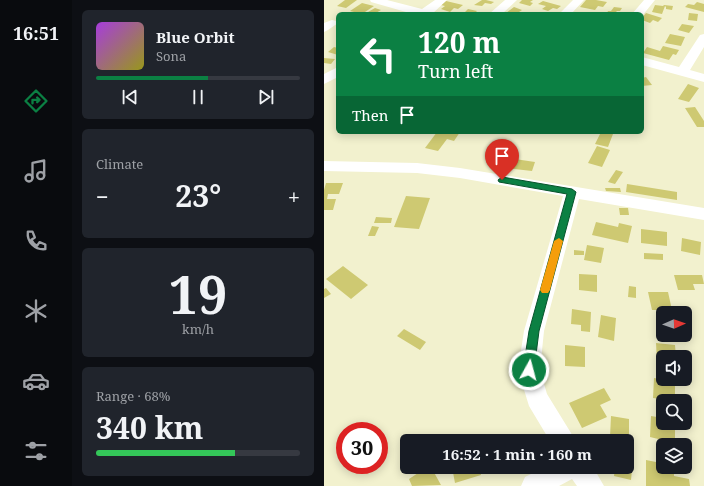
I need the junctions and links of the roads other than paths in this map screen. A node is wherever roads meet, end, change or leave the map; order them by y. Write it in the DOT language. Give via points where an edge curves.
graph roads {
  1 [pos="375,0"];
  2 [pos="442,0"];
  3 [pos="512,0"];
  4 [pos="579,0"];
  5 [pos="650,0"];
  6 [pos="417,12"];
  7 [pos="427,12"];
  8 [pos="497,12"];
  9 [pos="567,12"];
  10 [pos="640,12"];
  11 [pos="704,38"];
  12 [pos="644,62"];
  13 [pos="336,72"];
  14 [pos="682,72"];
  15 [pos="704,78"];
  16 [pos="324,80"];
  17 [pos="324,166"];
  18 [pos="572,192"];
  19 [pos="704,214"];
  20 [pos="559,434"];
  21 [pos="557,474"];
  22 [pos="583,474"];
  23 [pos="534,486"];
  24 [pos="591,486"];
  1 -- 6 [label="street"];
  2 -- 7 [label="street"];
  3 -- 8 [label="street"];
  4 -- 9 [label="street"];
  5 -- 10 [label="street"];
  11 -- 14 [label="street"];
  12 -- 14 [label="street"];
  13 -- 16 [label="street"];
  14 -- 15 [label="street"];
  17 -- 18 [label="street" via="417,168"];
  18 -- 19 [label="street"];
  18 -- 20 [label="street" via="534,331 529,370 537,398"];
  21 -- 23 [label="street"];
  22 -- 24 [label="street"];
}
